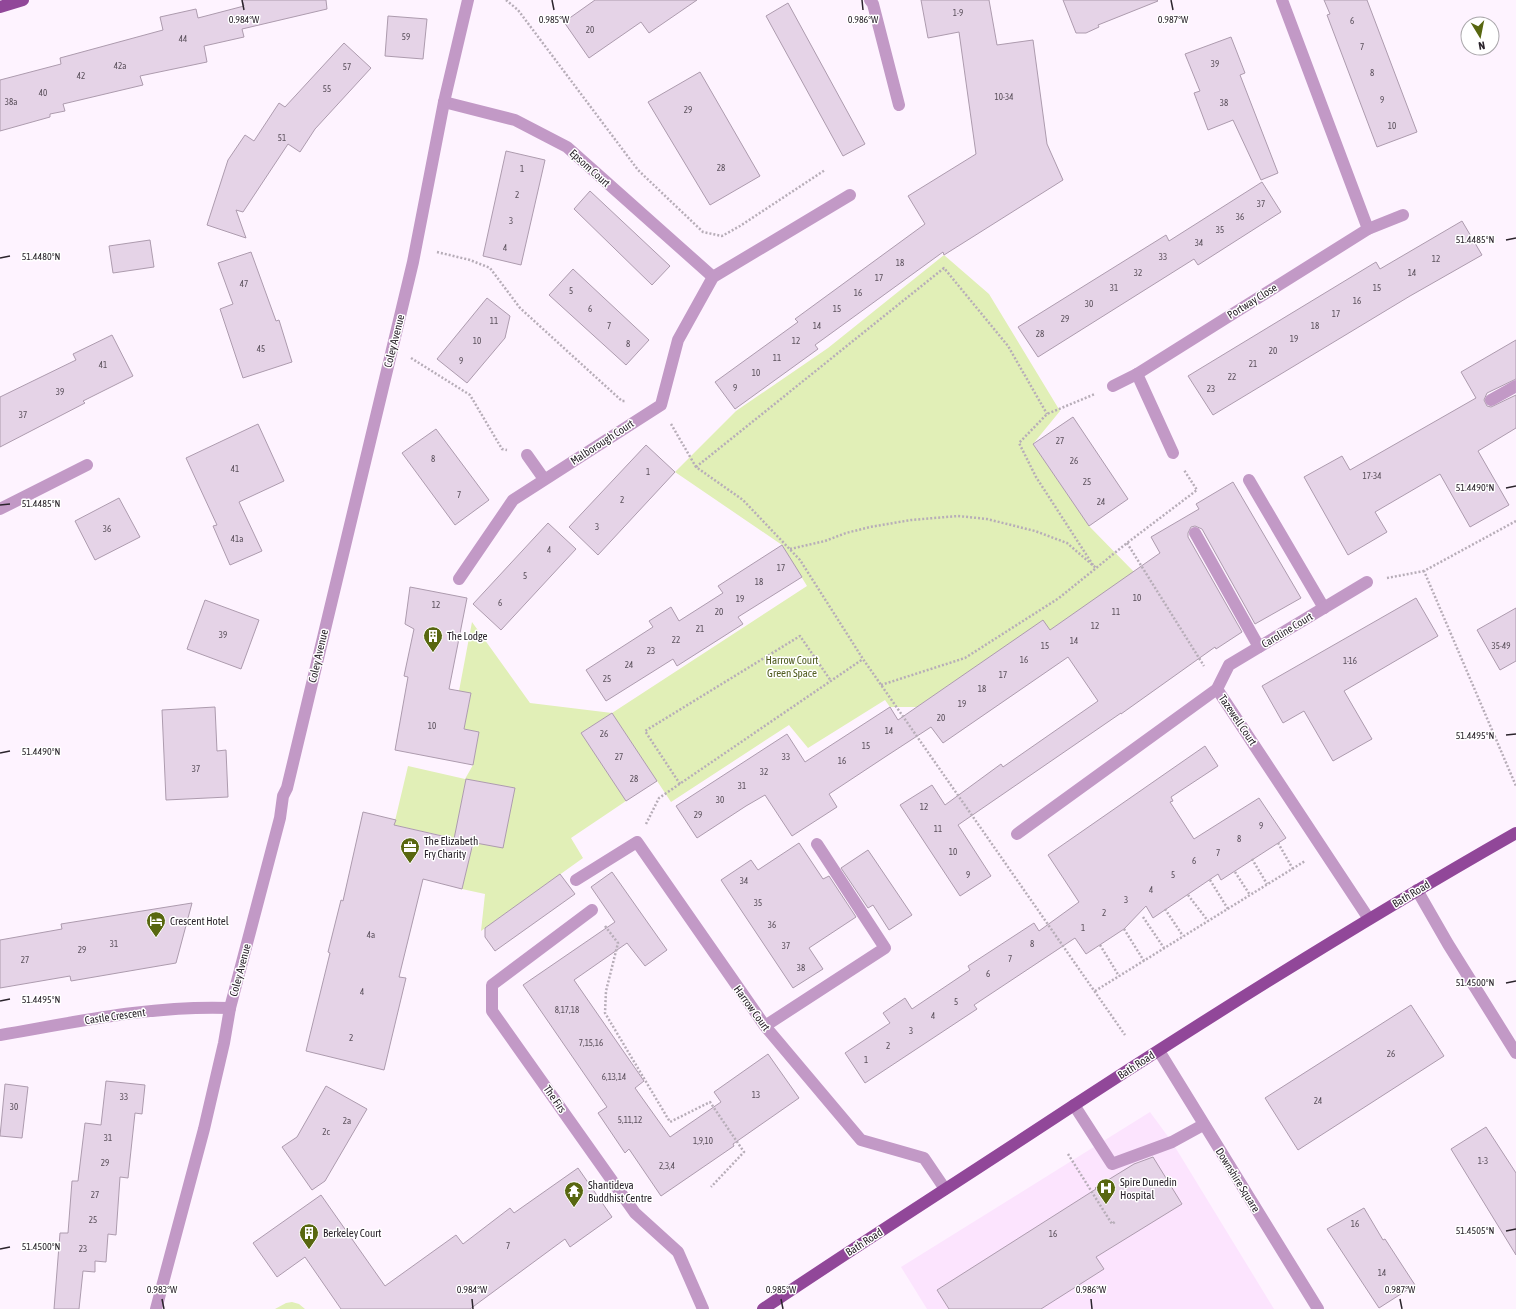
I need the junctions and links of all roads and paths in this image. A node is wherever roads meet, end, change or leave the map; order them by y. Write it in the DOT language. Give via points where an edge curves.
graph roads {
  1 [pos="23,0"];
  2 [pos="468,0"];
  3 [pos="506,0"];
  4 [pos="870,0"];
  5 [pos="1282,0"];
  6 [pos="0,7"];
  7 [pos="444,102"];
  8 [pos="899,105"];
  9 [pos="825,170"];
  10 [pos="850,195"];
  11 [pos="1403,214"];
  12 [pos="1368,229"];
  13 [pos="417,247"];
  14 [pos="713,277"];
  15 [pos="393,346"];
  16 [pos="1137,374"];
  17 [pos="1113,386"];
  18 [pos="1516,386"];
  19 [pos="1491,400"];
  20 [pos="660,405"];
  21 [pos="1046,414"];
  22 [pos="1173,453"];
  23 [pos="527,455"];
  24 [pos="87,465"];
  25 [pos="696,467"];
  26 [pos="544,480"];
  27 [pos="1249,480"];
  28 [pos="0,509"];
  29 [pos="1516,521"];
  30 [pos="1195,533"];
  31 [pos="1127,542"];
  32 [pos="790,549"];
  33 [pos="1096,568"];
  34 [pos="1424,570"];
  35 [pos="459,579"];
  36 [pos="1368,582"];
  37 [pos="1324,608"];
  38 [pos="1260,647"];
  39 [pos="862,659"];
  40 [pos="831,681"];
  41 [pos="881,685"];
  42 [pos="1217,689"];
  43 [pos="680,784"];
  44 [pos="1516,786"];
  45 [pos="1516,832"];
  46 [pos="1017,834"];
  47 [pos="637,842"];
  48 [pos="1278,843"];
  49 [pos="817,844"];
  50 [pos="1324,850"];
  51 [pos="1252,859"];
  52 [pos="1293,869"];
  53 [pos="1235,872"];
  54 [pos="576,880"];
  55 [pos="1210,880"];
  56 [pos="1267,884"];
  57 [pos="1417,890"];
  58 [pos="1188,894"];
  59 [pos="1250,895"];
  60 [pos="1228,909"];
  61 [pos="592,910"];
  62 [pos="1165,910"];
  63 [pos="1143,917"];
  64 [pos="1369,919"];
  65 [pos="1208,921"];
  66 [pos="1124,929"];
  67 [pos="1183,936"];
  68 [pos="1100,945"];
  69 [pos="1164,948"];
  70 [pos="1144,961"];
  71 [pos="1119,976"];
  72 [pos="1094,991"];
  73 [pos="230,1008"];
  74 [pos="764,1026"];
  75 [pos="0,1035"];
  76 [pos="1125,1035"];
  77 [pos="1159,1051"];
  78 [pos="1516,1053"];
  79 [pos="1074,1105"];
  80 [pos="1203,1125"];
  81 [pos="1068,1154"];
  82 [pos="712,1187"];
  83 [pos="945,1189"];
  84 [pos="1116,1221"];
  85 [pos="156,1309"];
  86 [pos="703,1309"];
  87 [pos="763,1309"];
  88 [pos="1318,1309"];
  1 -- 6 [label="main road"];
  2 -- 7 [label="street, Coley Avenue"];
  3 -- 9 [label="path" via="518,10 638,170 703,232 722,236"];
  4 -- 8 [label="street"];
  5 -- 12 [label="street"];
  7 -- 13 [label="street, Coley Avenue"];
  7 -- 14 [label="street, Epsom Court" via="515,120 567,147"];
  10 -- 14 [label="street"];
  11 -- 12 [label="street, Portway Close"];
  12 -- 16 [label="street, Portway Close"];
  13 -- 15 [label="street, Coley Avenue"];
  13 -- 20 [label="path" via="470,260 490,268 520,308 622,401"];
  14 -- 20 [label="street" via="678,340"];
  15 -- 23 [label="path" via="470,395 502,449"];
  15 -- 73 [label="street, Coley Avenue" via="283,796 280,818"];
  16 -- 17 [label="street, Portway Close"];
  16 -- 22 [label="street"];
  17 -- 21 [label="path"];
  18 -- 19 [label="street"];
  20 -- 25 [label="path"];
  20 -- 26 [label="street, Malborough Court"];
  21 -- 25 [label="path" via="1008,346 944,268"];
  21 -- 33 [label="path" via="1019,443 1036,477"];
  22 -- 31 [label="path" via="1197,490"];
  23 -- 26 [label="street"];
  24 -- 28 [label="street"];
  25 -- 32 [label="path" via="743,500"];
  26 -- 35 [label="street, Malborough Court" via="513,500"];
  27 -- 37 [label="street"];
  29 -- 34 [label="path"];
  30 -- 38 [label="street"];
  31 -- 33 [label="path"];
  31 -- 42 [label="path"];
  32 -- 33 [label="path" via="870,527 958,516 987,519 1060,540"];
  32 -- 39 [label="path" via="800,560"];
  33 -- 41 [label="path" via="1059,598 966,658"];
  34 -- 36 [label="path"];
  34 -- 44 [label="path"];
  36 -- 37 [label="street, Caroline Court"];
  37 -- 38 [label="street, Caroline Court"];
  38 -- 42 [label="street, Caroline Court" via="1229,665"];
  39 -- 40 [label="path"];
  39 -- 41 [label="path"];
  40 -- 43 [label="path"];
  40 -- 43 [label="path" via="800,636 645,731"];
  41 -- 72 [label="path"];
  42 -- 46 [label="street, Tazewell Court"];
  42 -- 50 [label="street, Tazewell Court"];
  43 -- 47 [label="path" via="659,798"];
  45 -- 57 [label="main road, Bath Road"];
  47 -- 54 [label="street"];
  47 -- 74 [label="street, Harrow Court"];
  48 -- 52 [label="path"];
  49 -- 74 [label="street" via="885,948"];
  50 -- 52 [label="path"];
  50 -- 64 [label="street, Tazewell Court"];
  51 -- 56 [label="path"];
  52 -- 56 [label="path"];
  53 -- 59 [label="path"];
  55 -- 60 [label="path"];
  56 -- 59 [label="path"];
  57 -- 64 [label="main road, Bath Road"];
  57 -- 78 [label="street"];
  58 -- 65 [label="path"];
  59 -- 60 [label="path"];
  60 -- 65 [label="path"];
  61 -- 82 [label="path" via="618,942 606,991 605,1013 659,1105 670,1122 710,1102 744,1152"];
  61 -- 86 [label="street, The Firs" via="492,985 492,1011 635,1213 678,1252"];
  62 -- 67 [label="path"];
  63 -- 69 [label="path"];
  64 -- 77 [label="main road, Bath Road"];
  65 -- 67 [label="path"];
  66 -- 70 [label="path"];
  67 -- 69 [label="path"];
  68 -- 71 [label="path"];
  69 -- 70 [label="path"];
  70 -- 71 [label="path"];
  71 -- 72 [label="path"];
  72 -- 76 [label="path"];
  73 -- 75 [label="street, Castle Crescent" via="195,1007 113,1016"];
  73 -- 85 [label="street, Coley Avenue" via="209,1108"];
  74 -- 83 [label="street, Harrow Court" via="861,1140 924,1158"];
  77 -- 79 [label="main road, Bath Road"];
  77 -- 80 [label="street, Downshire Square"];
  79 -- 80 [label="street" via="1112,1164 1172,1142"];
  79 -- 83 [label="main road, Bath Road"];
  80 -- 88 [label="street, Downshire Square"];
  81 -- 84 [label="path" via="1112,1224"];
  83 -- 87 [label="main road, Bath Road"];
}
